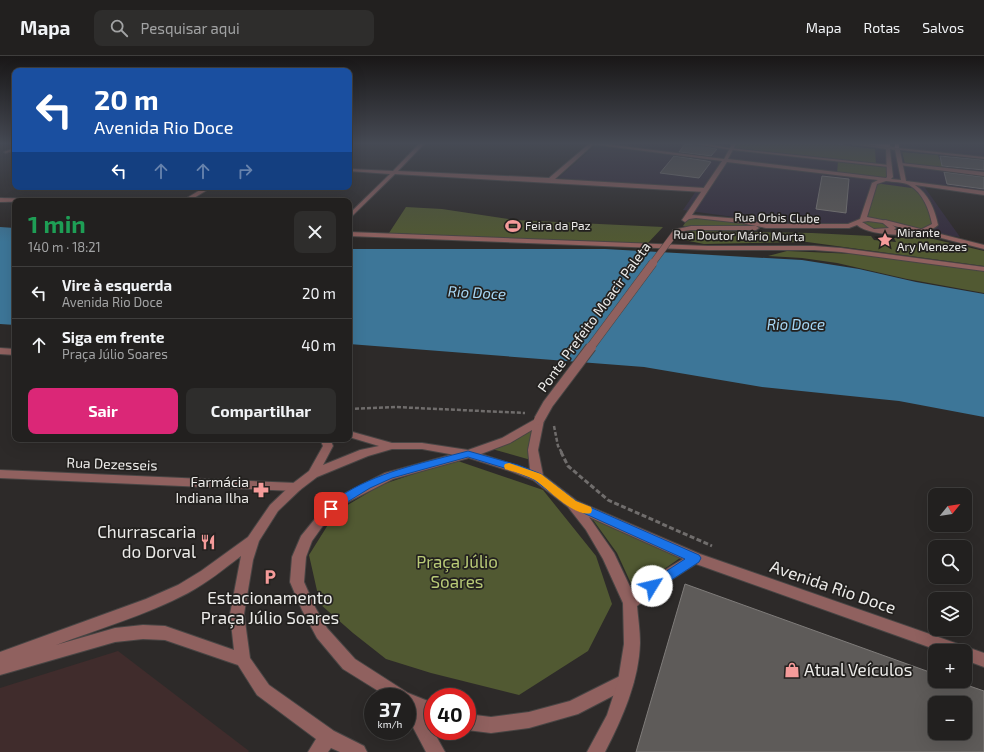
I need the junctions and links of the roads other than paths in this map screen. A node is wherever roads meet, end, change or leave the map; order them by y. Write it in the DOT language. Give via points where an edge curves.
graph roads {
  1 [pos="390,176"];
  2 [pos="481,176"];
  3 [pos="554,176"];
  4 [pos="715,176"];
  5 [pos="856,176"];
  6 [pos="890,176"];
  7 [pos="903,176"];
  8 [pos="550,180"];
  9 [pos="887,180"];
  10 [pos="904,182"];
  11 [pos="204,190"];
  12 [pos="705,190"];
  13 [pos="984,193"];
  14 [pos="190,198"];
  15 [pos="0,200"];
  16 [pos="12,200"];
  17 [pos="352,214"];
  18 [pos="691,216"];
  19 [pos="741,221"];
  20 [pos="860,221"];
  21 [pos="885,222"];
  22 [pos="747,228"];
  23 [pos="677,229"];
  24 [pos="880,230"];
  25 [pos="928,230"];
  26 [pos="352,234"];
  27 [pos="984,247"];
  28 [pos="984,269"];
  29 [pos="0,352"];
  30 [pos="12,352"];
  31 [pos="540,418"];
  32 [pos="352,435"];
  33 [pos="326,442"];
  34 [pos="392,446"];
  35 [pos="468,454"];
  36 [pos="0,474"];
  37 [pos="313,474"];
  38 [pos="537,477"];
  39 [pos="296,487"];
  40 [pos="572,504"];
  41 [pos="253,540"];
  42 [pos="695,558"];
  43 [pos="630,603"];
  44 [pos="939,644"];
  45 [pos="972,656"];
  46 [pos="0,659"];
  47 [pos="243,660"];
  48 [pos="984,660"];
  49 [pos="0,668"];
  50 [pos="626,681"];
  51 [pos="388,688"];
  52 [pos="416,716"];
  53 [pos="476,723"];
  54 [pos="328,737"];
  55 [pos="317,752"];
  56 [pos="358,752"];
  57 [pos="436,752"];
  58 [pos="596,752"];
  1 -- 17 [label="street"];
  2 -- 8 [label="street"];
  3 -- 8 [label="street"];
  4 -- 12 [label="street, Ponte Prefeito Moacir Paleta"];
  5 -- 9 [label="street"];
  6 -- 9 [label="street"];
  7 -- 10 [label="street"];
  8 -- 12 [label="street"];
  9 -- 10 [label="street"];
  9 -- 20 [label="street" via="875,183"];
  10 -- 13 [label="street"];
  10 -- 25 [label="street" via="922,192 933,213 935,225"];
  11 -- 14 [label="street"];
  12 -- 18 [label="street, Ponte Prefeito Moacir Paleta"];
  15 -- 16 [label="street"];
  18 -- 19 [label="street, Rua Orbis Clube"];
  18 -- 23 [label="street, Ponte Prefeito Moacir Paleta"];
  19 -- 20 [label="street, Rua Orbis Clube" via="766,226 817,227 849,226"];
  19 -- 22 [label="street" via="752,225"];
  20 -- 21 [label="street, Rua Orbis Clube"];
  20 -- 24 [label="street" via="866,228"];
  21 -- 24 [label="street" via="893,228"];
  21 -- 25 [label="street, Rua Orbis Clube"];
  22 -- 23 [label="street, Rua Orbis Clube"];
  22 -- 24 [label="street, Rua Orbis Clube"];
  23 -- 31 [label="street, Ponte Prefeito Moacir Paleta, bridge"];
  24 -- 25 [label="street, Rua Orbis Clube"];
  25 -- 27 [label="street"];
  26 -- 28 [label="street, Rua Doutor Mário Murta" via="708,248 814,248"];
  29 -- 30 [label="street"];
  31 -- 35 [label="street, Ponte Prefeito Moacir Paleta" via="513,438"];
  31 -- 38 [label="street, Ponte Prefeito Moacir Paleta" via="533,450"];
  32 -- 34 [label="street"];
  33 -- 37 [label="street" via="328,446"];
  34 -- 35 [label="street" via="422,446"];
  34 -- 37 [label="street" via="364,453"];
  35 -- 38 [label="street"];
  35 -- 51 [label="street" via="389,476 367,486 340,501 323,517 306,539 300,557 297,582 322,634 349,664"];
  36 -- 39 [label="street, Rua Dezesseis"];
  37 -- 39 [label="street"];
  38 -- 40 [label="street"];
  39 -- 41 [label="street" via="274,508"];
  40 -- 42 [label="street, Avenida Rio Doce"];
  40 -- 43 [label="street" via="609,557"];
  41 -- 46 [label="street" via="183,589"];
  41 -- 47 [label="street" via="246,560 237,614"];
  42 -- 43 [label="street"];
  42 -- 44 [label="street, Avenida Rio Doce"];
  43 -- 50 [label="street" via="632,644"];
  45 -- 48 [label="street"];
  47 -- 49 [label="street" via="165,633 143,632 115,635"];
  47 -- 54 [label="street" via="263,690"];
  50 -- 53 [label="street" via="572,708 529,720 492,725"];
  50 -- 58 [label="street" via="614,718"];
  52 -- 57 [label="street"];
  54 -- 55 [label="street"];
  54 -- 56 [label="street"];
}
